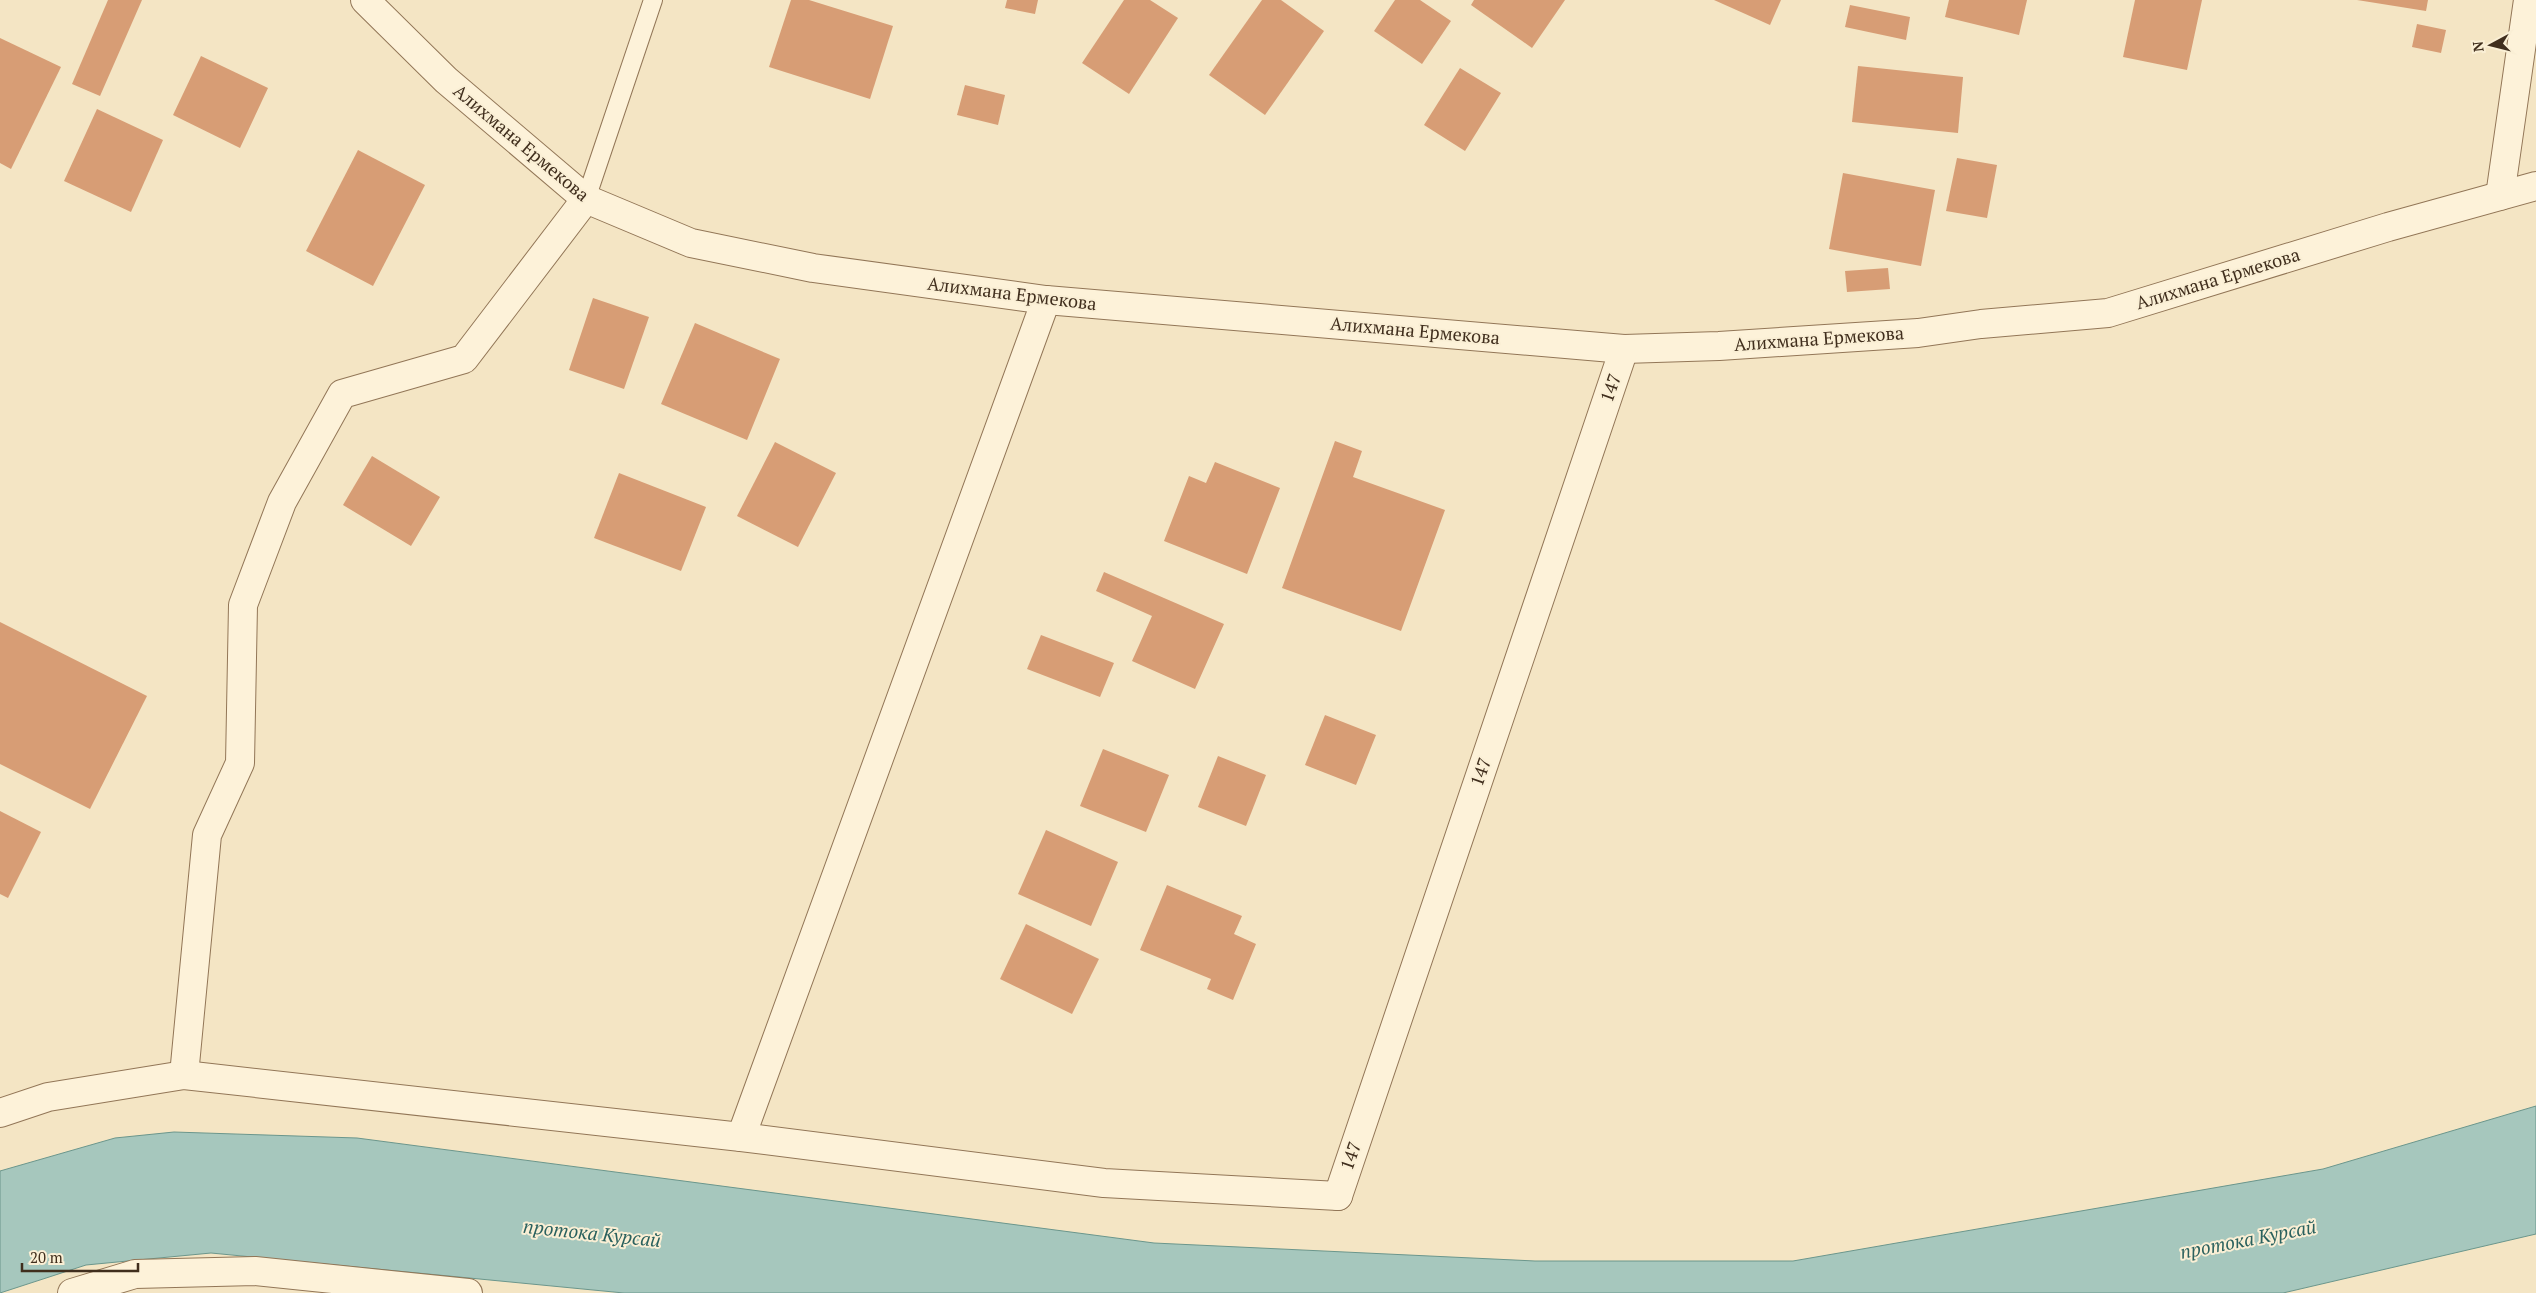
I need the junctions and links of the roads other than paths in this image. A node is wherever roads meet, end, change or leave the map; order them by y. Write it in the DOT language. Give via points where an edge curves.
graph roads {
  1 [pos="365,0"];
  2 [pos="653,0"];
  3 [pos="2528,0"];
  4 [pos="2536,186"];
  5 [pos="2500,196"];
  6 [pos="586,199"];
  7 [pos="1046,300"];
  8 [pos="1624,349"];
  9 [pos="184,1075"];
  10 [pos="0,1113"];
  11 [pos="740,1137"];
  12 [pos="72,1293"];
  13 [pos="468,1293"];
  1 -- 6 [label="street, Алихмана Ермекова" via="446,80"];
  2 -- 6 [label="lane"];
  3 -- 5 [label="street"];
  4 -- 5 [label="street, Алихмана Ермекова"];
  5 -- 8 [label="street, Алихмана Ермекова" via="2108,313 1918,333"];
  6 -- 7 [label="street, Алихмана Ермекова" via="691,243 814,268"];
  6 -- 9 [label="street" via="464,359 342,394 282,502 243,605 240,763 207,835"];
  7 -- 8 [label="street, Алихмана Ермекова"];
  7 -- 11 [label="street"];
  8 -- 11 [label="street, 147" via="1338,1196 1104,1183"];
  9 -- 10 [label="street" via="48,1097"];
  9 -- 11 [label="street"];
  12 -- 13 [label="street" via="135,1274 255,1272"];
}
